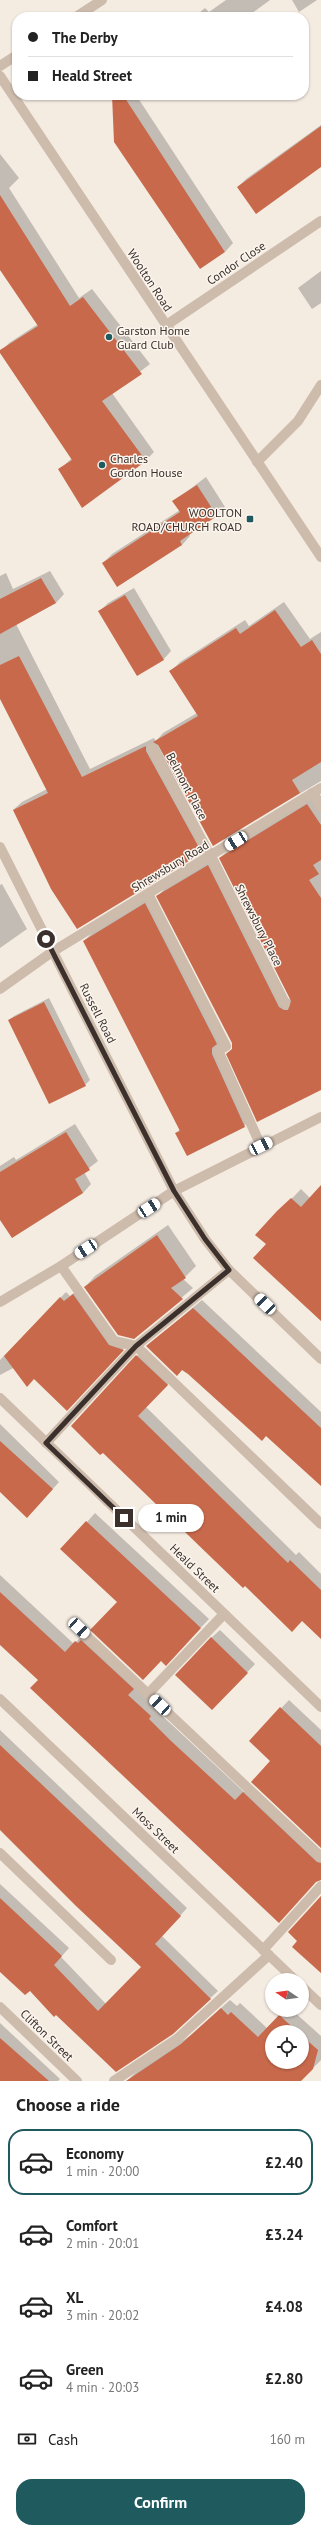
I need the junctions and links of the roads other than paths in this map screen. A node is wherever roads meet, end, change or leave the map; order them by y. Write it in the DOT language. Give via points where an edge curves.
graph roads {
  1 [pos="102,0"];
  2 [pos="84,12"];
  3 [pos="12,58"];
  4 [pos="0,66"];
  5 [pos="0,76"];
  6 [pos="12,94"];
  7 [pos="16,100"];
  8 [pos="321,221"];
  9 [pos="165,326"];
  10 [pos="321,384"];
  11 [pos="257,462"];
  12 [pos="321,557"];
  13 [pos="152,748"];
  14 [pos="317,791"];
  15 [pos="321,807"];
  16 [pos="0,847"];
  17 [pos="211,857"];
  18 [pos="148,894"];
  19 [pos="52,952"];
  20 [pos="0,989"];
  21 [pos="285,1004"];
  22 [pos="321,1116"];
  23 [pos="261,1146"];
  24 [pos="174,1191"];
  25 [pos="61,1266"];
  26 [pos="229,1270"];
  27 [pos="0,1302"];
  28 [pos="136,1346"];
  29 [pos="321,1359"];
  30 [pos="2,1402"];
  31 [pos="46,1443"];
  32 [pos="321,1524"];
  33 [pos="224,1614"];
  34 [pos="79,1628"];
  35 [pos="148,1694"];
  36 [pos="0,1699"];
  37 [pos="321,1707"];
  38 [pos="0,1853"];
  39 [pos="321,1858"];
  40 [pos="321,1886"];
  41 [pos="266,1953"];
  42 [pos="111,1960"];
  43 [pos="287,1973"];
  44 [pos="309,1994"];
  45 [pos="321,2005"];
  46 [pos="0,2007"];
  47 [pos="76,2081"];
  48 [pos="114,2081"];
  1 -- 2 [label="street"];
  3 -- 4 [label="street"];
  5 -- 6 [label="street, Woolton Road"];
  7 -- 9 [label="street, Woolton Road"];
  8 -- 9 [label="street, Condor Close"];
  9 -- 11 [label="street, Woolton Road"];
  10 -- 11 [label="street" via="298,421"];
  11 -- 12 [label="street, Woolton Road"];
  13 -- 17 [label="street, Belmont Place"];
  14 -- 15 [label="street"];
  14 -- 17 [label="street, Shrewsbury Road"];
  16 -- 19 [label="street, Russell Road"];
  17 -- 18 [label="street, Shrewsbury Road"];
  17 -- 21 [label="street, Shrewsbury Place"];
  18 -- 19 [label="street, Shrewsbury Road"];
  18 -- 23 [label="street" via="226,1046 218,1051"];
  19 -- 20 [label="street, Shrewsbury Road"];
  19 -- 24 [label="street, Russell Road"];
  22 -- 23 [label="street"];
  23 -- 24 [label="street"];
  24 -- 25 [label="street"];
  24 -- 26 [label="street, Russell Road"];
  25 -- 27 [label="street"];
  25 -- 28 [label="street" via="114,1342"];
  26 -- 28 [label="street"];
  26 -- 29 [label="street, Russell Road"];
  28 -- 31 [label="street"];
  28 -- 32 [label="street"];
  30 -- 31 [label="street, Heald Street"];
  31 -- 33 [label="street, Heald Street"];
  33 -- 35 [label="street"];
  33 -- 37 [label="street, Heald Street"];
  34 -- 35 [label="street"];
  35 -- 39 [label="street"];
  36 -- 41 [label="street, Moss Street"];
  38 -- 42 [label="street"];
  40 -- 41 [label="street"];
  41 -- 43 [label="street, Moss Street"];
  41 -- 48 [label="street" via="177,2039"];
  44 -- 45 [label="street"];
  46 -- 47 [label="street, Clifton Street"];
}
